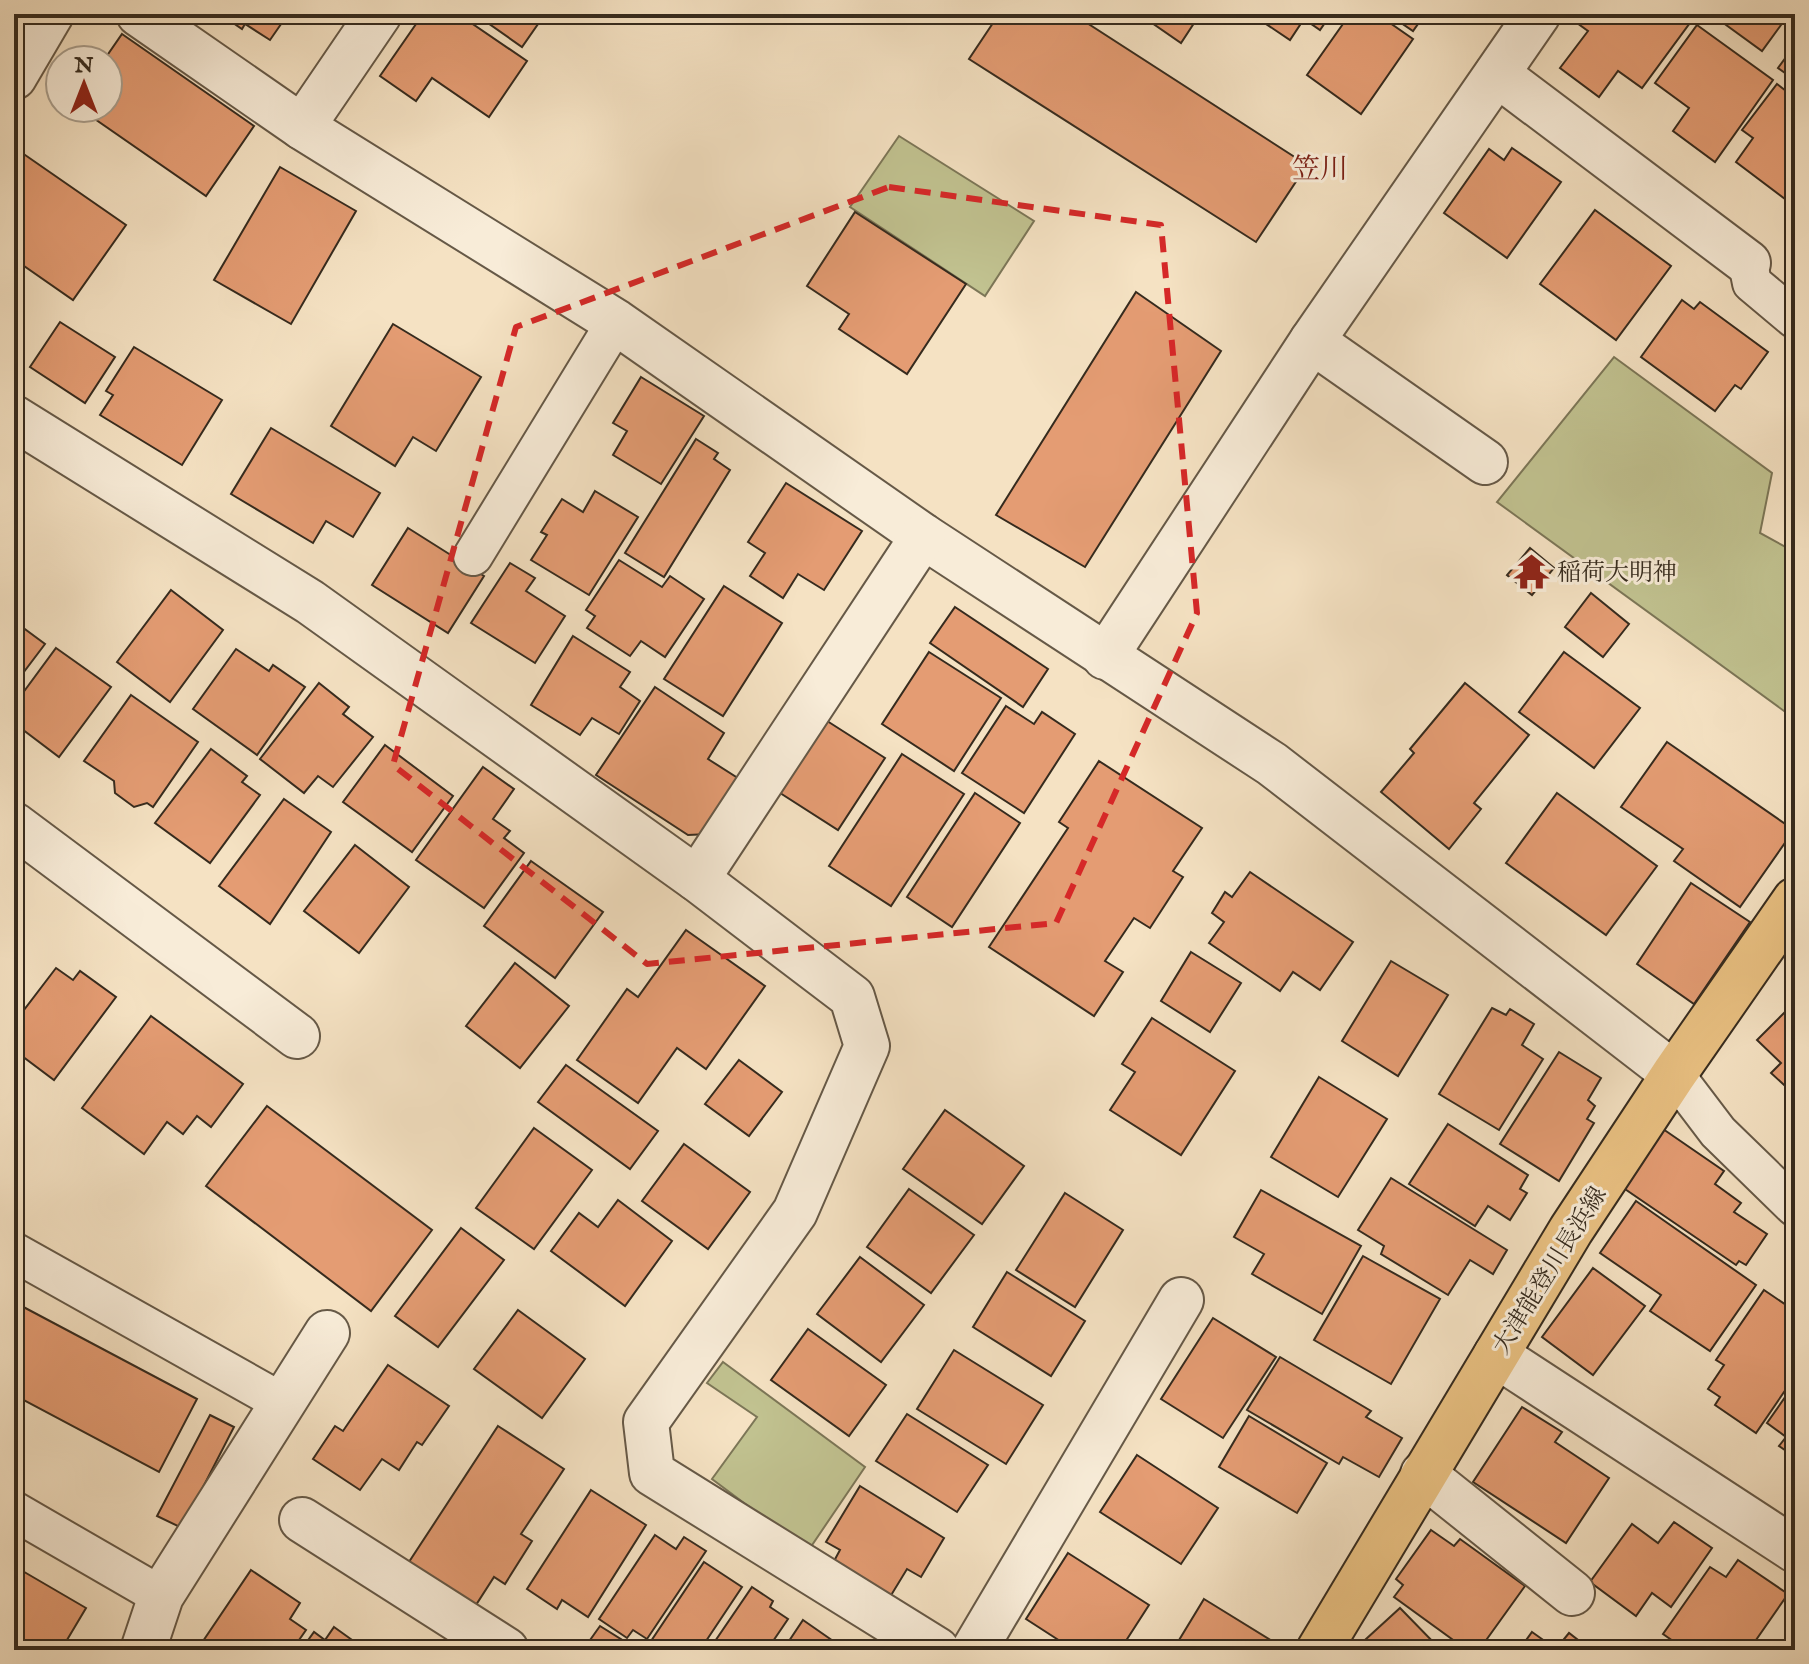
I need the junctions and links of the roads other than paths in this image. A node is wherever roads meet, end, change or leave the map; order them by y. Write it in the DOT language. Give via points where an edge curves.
graph roads {
  1 [pos="51,14"];
  2 [pos="139,14"];
  3 [pos="379,14"];
  4 [pos="1538,14"];
  5 [pos="1497,74"];
  6 [pos="14,77"];
  7 [pos="302,127"];
  8 [pos="1748,263"];
  9 [pos="1795,319"];
  10 [pos="616,322"];
  11 [pos="1312,341"];
  12 [pos="14,418"];
  13 [pos="1485,462"];
  14 [pos="923,536"];
  15 [pos="473,556"];
  16 [pos="1105,657"];
  17 [pos="14,825"];
  18 [pos="697,879"];
  19 [pos="1795,900"];
  20 [pos="297,1036"];
  21 [pos="1674,1074"];
  22 [pos="1795,1207"];
  23 [pos="14,1252"];
  24 [pos="1181,1300"];
  25 [pos="327,1333"];
  26 [pos="1496,1355"];
  27 [pos="283,1403"];
  28 [pos="1423,1474"];
  29 [pos="14,1511"];
  30 [pos="302,1520"];
  31 [pos="1795,1550"];
  32 [pos="1572,1593"];
  33 [pos="161,1596"];
  34 [pos="143,1650"];
  35 [pos="506,1650"];
  36 [pos="937,1650"];
  37 [pos="974,1650"];
  38 [pos="1319,1650"];
  1 -- 6 [label="street"];
  2 -- 7 [label="street"];
  3 -- 7 [label="street"];
  4 -- 5 [label="street"];
  5 -- 8 [label="street"];
  5 -- 11 [label="street"];
  7 -- 10 [label="street"];
  8 -- 9 [label="lane" via="1752,283"];
  10 -- 14 [label="street"];
  10 -- 15 [label="lane"];
  11 -- 13 [label="street"];
  11 -- 16 [label="street"];
  12 -- 18 [label="street" via="310,602"];
  14 -- 16 [label="street"];
  14 -- 18 [label="street"];
  16 -- 21 [label="street" via="1272,764"];
  17 -- 20 [label="street"];
  18 -- 36 [label="street" via="852,997 867,1046 795,1212 646,1422 652,1473"];
  19 -- 21 [label="main road, 大津能登川長浜線"];
  21 -- 22 [label="lane" via="1718,1132"];
  21 -- 26 [label="main road, 大津能登川長浜線"];
  23 -- 27 [label="lane"];
  24 -- 37 [label="street"];
  25 -- 27 [label="street"];
  26 -- 28 [label="main road, 大津能登川長浜線"];
  26 -- 31 [label="street"];
  27 -- 33 [label="street"];
  28 -- 32 [label="street"];
  28 -- 38 [label="main road, 大津能登川長浜線"];
  29 -- 33 [label="lane"];
  30 -- 35 [label="street"];
  33 -- 34 [label="street"];
}
